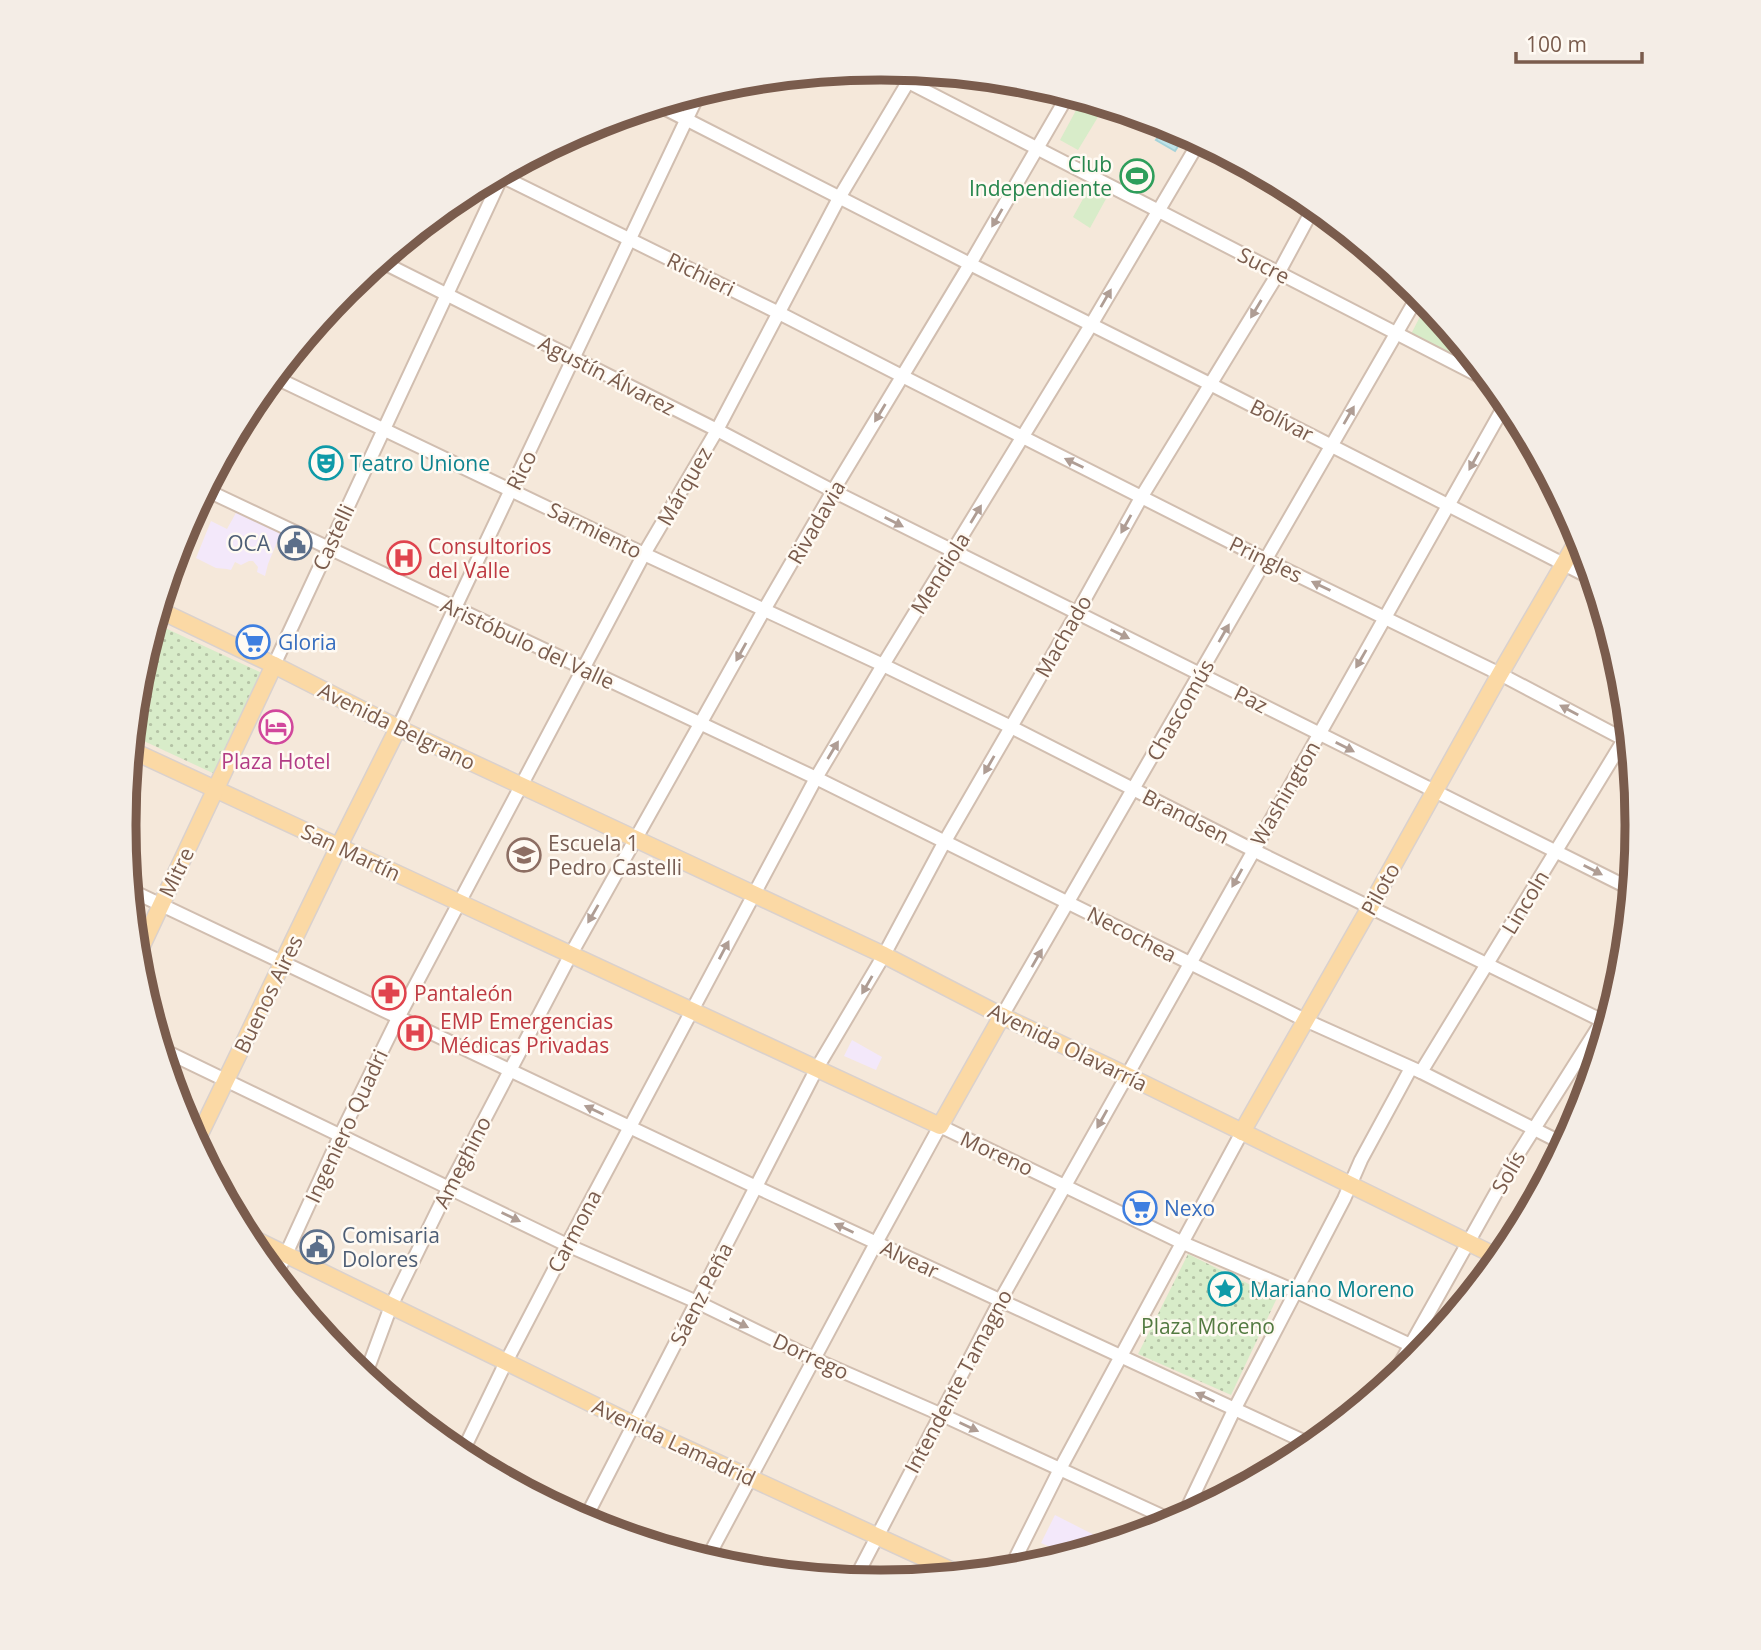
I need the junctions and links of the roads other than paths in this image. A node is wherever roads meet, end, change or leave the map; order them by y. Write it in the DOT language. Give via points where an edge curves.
graph roads {
  1 [pos="909,81"];
  2 [pos="920,82"];
  3 [pos="1063,104"];
  4 [pos="693,105"];
  5 [pos="669,112"];
  6 [pos="686,120"];
  7 [pos="1037,149"];
  8 [pos="1194,150"];
  9 [pos="511,179"];
  10 [pos="496,188"];
  11 [pos="839,198"];
  12 [pos="1158,211"];
  13 [pos="1309,216"];
  14 [pos="629,239"];
  15 [pos="970,264"];
  16 [pos="389,266"];
  17 [pos="1279,272"];
  18 [pos="446,294"];
  19 [pos="1413,305"];
  20 [pos="779,313"];
  21 [pos="1091,325"];
  22 [pos="1396,334"];
  23 [pos="574,359"];
  24 [pos="1471,372"];
  25 [pos="902,376"];
  26 [pos="283,381"];
  27 [pos="1210,384"];
  28 [pos="1501,412"];
  29 [pos="383,429"];
  30 [pos="717,430"];
  31 [pos="1023,437"];
  32 [pos="1331,445"];
  33 [pos="511,490"];
  34 [pos="833,491"];
  35 [pos="214,494"];
  36 [pos="1142,496"];
  37 [pos="1449,506"];
  38 [pos="328,548"];
  39 [pos="953,551"];
  40 [pos="1572,551"];
  41 [pos="644,554"];
  42 [pos="1266,560"];
  43 [pos="1564,565"];
  44 [pos="1580,573"];
  45 [pos="455,608"];
  46 [pos="764,610"];
  47 [pos="1077,613"];
  48 [pos="167,614"];
  49 [pos="1385,617"];
  50 [pos="274,665"];
  51 [pos="883,665"];
  52 [pos="583,669"];
  53 [pos="1200,674"];
  54 [pos="1500,674"];
  55 [pos="700,725"];
  56 [pos="1011,727"];
  57 [pos="398,728"];
  58 [pos="1319,733"];
  59 [pos="1620,734"];
  60 [pos="1621,748"];
  61 [pos="140,754"];
  62 [pos="816,778"];
  63 [pos="521,786"];
  64 [pos="216,789"];
  65 [pos="1134,789"];
  66 [pos="1434,792"];
  67 [pos="636,840"];
  68 [pos="945,841"];
  69 [pos="339,846"];
  70 [pos="1253,850"];
  71 [pos="1555,851"];
  72 [pos="1622,885"];
  73 [pos="140,894"];
  74 [pos="754,895"];
  75 [pos="1069,902"];
  76 [pos="459,903"];
  77 [pos="161,904"];
  78 [pos="1370,906"];
  79 [pos="145,939"];
  80 [pos="571,954"];
  81 [pos="884,956"];
  82 [pos="284,962"];
  83 [pos="1190,962"];
  84 [pos="1487,965"];
  85 [pos="692,1011"];
  86 [pos="1002,1016"];
  87 [pos="398,1018"];
  88 [pos="1600,1019"];
  89 [pos="1305,1020"];
  90 [pos="1592,1041"];
  91 [pos="173,1054"];
  92 [pos="817,1069"];
  93 [pos="1417,1070"];
  94 [pos="509,1071"];
  95 [pos="1126,1075"];
  96 [pos="225,1080"];
  97 [pos="630,1126"];
  98 [pos="940,1126"];
  99 [pos="202,1129"];
  100 [pos="1534,1130"];
  101 [pos="1242,1132"];
  102 [pos="340,1136"];
  103 [pos="1555,1140"];
  104 [pos="1065,1185"];
  105 [pos="1349,1185"];
  106 [pos="449,1187"];
  107 [pos="756,1187"];
  108 [pos="1183,1242"];
  109 [pos="876,1243"];
  110 [pos="1469,1243"];
  111 [pos="265,1244"];
  112 [pos="567,1245"];
  113 [pos="1490,1253"];
  114 [pos="286,1254"];
  115 [pos="281,1266"];
  116 [pos="1295,1291"];
  117 [pos="1000,1301"];
  118 [pos="697,1302"];
  119 [pos="391,1306"];
  120 [pos="1409,1345"];
  121 [pos="1405,1353"];
  122 [pos="1121,1357"];
  123 [pos="814,1359"];
  124 [pos="506,1362"];
  125 [pos="369,1365"];
  126 [pos="1234,1410"];
  127 [pos="940,1414"];
  128 [pos="634,1424"];
  129 [pos="1300,1440"];
  130 [pos="466,1444"];
  131 [pos="1060,1469"];
  132 [pos="751,1479"];
  133 [pos="1190,1502"];
  134 [pos="590,1510"];
  135 [pos="1161,1515"];
  136 [pos="877,1535"];
  137 [pos="712,1550"];
  138 [pos="1016,1557"];
  139 [pos="943,1567"];
  140 [pos="860,1569"];
  1 -- 11 [label="street, Márquez"];
  2 -- 7 [label="street, Sucre"];
  3 -- 7 [label="street, Rivadavia"];
  4 -- 6 [label="street, Rico"];
  5 -- 6 [label="street, Bolívar"];
  6 -- 11 [label="street, Bolívar"];
  6 -- 14 [label="street, Rico"];
  7 -- 12 [label="street, Sucre"];
  7 -- 15 [label="street, Rivadavia, one-way"];
  8 -- 12 [label="street, Mendiola"];
  9 -- 14 [label="street, Richieri"];
  10 -- 18 [label="street, Castelli"];
  11 -- 15 [label="street, Bolívar"];
  11 -- 20 [label="street, Márquez"];
  12 -- 17 [label="street, Sucre"];
  21 -- 12 [label="street, Mendiola, one-way"];
  13 -- 17 [label="street, Machado"];
  14 -- 20 [label="street, Richieri"];
  14 -- 23 [label="street, Rico"];
  15 -- 21 [label="street, Bolívar"];
  15 -- 25 [label="street, Rivadavia"];
  16 -- 18 [label="street, Agustín Álvarez"];
  17 -- 22 [label="street, Sucre"];
  17 -- 27 [label="street, Machado, one-way"];
  18 -- 23 [label="street, Agustín Álvarez"];
  18 -- 29 [label="street, Castelli"];
  19 -- 22 [label="street, Chascomús"];
  20 -- 25 [label="street, Richieri"];
  20 -- 30 [label="street, Márquez"];
  21 -- 27 [label="street, Bolívar"];
  21 -- 31 [label="street, Mendiola"];
  22 -- 24 [label="street, Sucre"];
  32 -- 22 [label="street, Chascomús, one-way"];
  23 -- 30 [label="street, Agustín Álvarez"];
  23 -- 33 [label="street, Rico"];
  25 -- 31 [label="street, Pringles"];
  25 -- 34 [label="street, Rivadavia, one-way"];
  26 -- 29 [label="street, Sarmiento"];
  27 -- 32 [label="street, Bolívar"];
  27 -- 36 [label="street, Machado"];
  28 -- 37 [label="street, Washington, one-way"];
  29 -- 33 [label="street, Sarmiento"];
  29 -- 38 [label="street, Castelli"];
  30 -- 34 [label="street, Agustín Álvarez"];
  30 -- 41 [label="street, Márquez"];
  36 -- 31 [label="street, Pringles, one-way"];
  39 -- 31 [label="street, Mendiola, one-way"];
  32 -- 37 [label="street, Bolívar"];
  32 -- 42 [label="street, Chascomús"];
  33 -- 41 [label="street, Sarmiento"];
  33 -- 45 [label="street, Rico"];
  34 -- 39 [label="street, Paz, one-way"];
  34 -- 46 [label="street, Rivadavia"];
  35 -- 38 [label="street, Aristóbulo del Valle"];
  36 -- 42 [label="street, Pringles"];
  36 -- 47 [label="street, Machado, one-way"];
  37 -- 43 [label="street, Bolívar"];
  37 -- 49 [label="street, Washington"];
  38 -- 45 [label="street, Aristóbulo del Valle"];
  38 -- 50 [label="street, Castelli"];
  39 -- 47 [label="street, Paz"];
  39 -- 51 [label="street, Mendiola"];
  40 -- 43 [label="main road, Piloto"];
  41 -- 46 [label="street, Sarmiento"];
  41 -- 52 [label="street, Márquez"];
  49 -- 42 [label="street, Pringles, one-way"];
  53 -- 42 [label="street, Chascomús, one-way"];
  43 -- 44 [label="street, Bolívar"];
  43 -- 54 [label="main road, Piloto"];
  45 -- 52 [label="street, Aristóbulo del Valle"];
  45 -- 57 [label="street, Rico"];
  46 -- 51 [label="street, Brandsen"];
  46 -- 55 [label="street, Rivadavia, one-way"];
  47 -- 53 [label="street, Paz, one-way"];
  47 -- 56 [label="street, Machado"];
  48 -- 50 [label="main road, Avenida Belgrano"];
  49 -- 54 [label="street, Pringles"];
  49 -- 58 [label="street, Washington, one-way"];
  50 -- 57 [label="main road, Avenida Belgrano"];
  50 -- 64 [label="main road, Castelli"];
  51 -- 56 [label="street, Brandsen"];
  62 -- 51 [label="street, Mendiola, one-way"];
  52 -- 55 [label="street, Aristóbulo del Valle"];
  52 -- 63 [label="street, Márquez"];
  53 -- 58 [label="street, Paz"];
  53 -- 65 [label="street, Chascomús"];
  59 -- 54 [label="street, Pringles, one-way"];
  54 -- 66 [label="main road, Piloto"];
  55 -- 62 [label="street, Necochea"];
  55 -- 67 [label="street, Rivadavia"];
  56 -- 65 [label="street, Brandsen"];
  56 -- 68 [label="street, Machado, one-way"];
  57 -- 63 [label="main road, Avenida Belgrano"];
  57 -- 69 [label="main road, Rico"];
  58 -- 66 [label="street, Paz, one-way"];
  58 -- 70 [label="street, Washington"];
  60 -- 71 [label="street, Lincoln"];
  61 -- 64 [label="main road, San Martín"];
  62 -- 68 [label="street, Necochea"];
  62 -- 74 [label="street, Mendiola"];
  63 -- 67 [label="main road, Avenida Belgrano"];
  63 -- 76 [label="street, Márquez"];
  64 -- 69 [label="main road, San Martín"];
  64 -- 77 [label="main road, Mitre"];
  65 -- 70 [label="street, Brandsen"];
  65 -- 75 [label="street, Chascomús"];
  66 -- 71 [label="street, Paz"];
  66 -- 78 [label="main road, Piloto"];
  67 -- 74 [label="main road, Avenida Olavarría"];
  67 -- 80 [label="street, Rivadavia, one-way"];
  68 -- 75 [label="street, Necochea"];
  68 -- 81 [label="street, Machado"];
  69 -- 76 [label="main road, San Martín"];
  69 -- 82 [label="main road, Buenos Aires"];
  70 -- 78 [label="street, Brandsen"];
  70 -- 83 [label="street, Washington, one-way"];
  71 -- 72 [label="street, Paz, one-way"];
  71 -- 84 [label="street, Lincoln"];
  73 -- 77 [label="street, Alvear"];
  74 -- 81 [label="main road, Avenida Olavarría"];
  85 -- 74 [label="street, Mendiola, one-way"];
  75 -- 83 [label="street, Necochea"];
  86 -- 75 [label="street, Chascomús, one-way"];
  76 -- 80 [label="main road, San Martín"];
  76 -- 87 [label="street, Ingeniero Quadri"];
  77 -- 79 [label="main road, Mitre"];
  77 -- 82 [label="street, Alvear"];
  78 -- 84 [label="street, Brandsen"];
  78 -- 89 [label="main road, Piloto"];
  80 -- 85 [label="main road, Moreno"];
  80 -- 94 [label="street, Ameghino"];
  81 -- 86 [label="main road, Avenida Olavarría"];
  81 -- 92 [label="street, Machado, one-way"];
  82 -- 87 [label="street, Alvear"];
  82 -- 96 [label="main road, Buenos Aires"];
  83 -- 89 [label="street, Necochea"];
  83 -- 95 [label="street, Washington"];
  84 -- 88 [label="street, Brandsen"];
  84 -- 93 [label="street, Lincoln"];
  85 -- 92 [label="main road, Moreno"];
  85 -- 97 [label="street, Carmona"];
  86 -- 95 [label="main road, Avenida Olavarría"];
  86 -- 98 [label="main road, Chascomús"];
  87 -- 94 [label="street, Alvear"];
  87 -- 102 [label="street, Ingeniero Quadri"];
  89 -- 93 [label="street, Necochea"];
  89 -- 101 [label="main road, Piloto"];
  90 -- 100 [label="street, Solís"];
  91 -- 96 [label="street, Dorrego"];
  92 -- 98 [label="main road, Moreno"];
  92 -- 107 [label="street, Sáenz Peña"];
  93 -- 100 [label="street, Necochea"];
  93 -- 105 [label="street, Lincoln"];
  97 -- 94 [label="street, Alvear, one-way"];
  94 -- 106 [label="street, Ameghino"];
  95 -- 101 [label="main road, Avenida Olavarría"];
  95 -- 104 [label="street, Washington, one-way"];
  96 -- 99 [label="main road, Buenos Aires"];
  96 -- 102 [label="street, Dorrego"];
  97 -- 107 [label="street, Alvear"];
  97 -- 112 [label="street, Carmona"];
  98 -- 104 [label="street, Moreno"];
  98 -- 109 [label="street"];
  100 -- 103 [label="street, Necochea"];
  100 -- 110 [label="street, Solís"];
  101 -- 105 [label="main road, Avenida Olavarría"];
  101 -- 108 [label="street, Piloto"];
  102 -- 106 [label="street, Dorrego"];
  102 -- 114 [label="street, Ingeniero Quadri"];
  104 -- 108 [label="street, Moreno"];
  104 -- 117 [label="street, Intendente Tamagno"];
  105 -- 110 [label="main road, Avenida Olavarría"];
  105 -- 116 [label="street, Lincoln"];
  106 -- 112 [label="street, Dorrego, one-way"];
  106 -- 119 [label="street, Ameghino"];
  109 -- 107 [label="street, Alvear, one-way"];
  107 -- 118 [label="street, Sáenz Peña"];
  108 -- 116 [label="street, Moreno"];
  108 -- 122 [label="street, Piloto"];
  109 -- 117 [label="street, Alvear"];
  109 -- 123 [label="street"];
  110 -- 113 [label="main road, Avenida Olavarría"];
  110 -- 120 [label="street, Solís"];
  111 -- 114 [label="main road, Avenida Lamadrid"];
  112 -- 118 [label="street, Dorrego"];
  112 -- 124 [label="street, Carmona"];
  114 -- 115 [label="street, Ingeniero Quadri"];
  114 -- 119 [label="main road, Avenida Lamadrid"];
  116 -- 120 [label="street, Moreno"];
  116 -- 126 [label="street, Lincoln"];
  117 -- 122 [label="street, Alvear"];
  117 -- 127 [label="street, Intendente Tamagno"];
  118 -- 123 [label="street, Dorrego, one-way"];
  118 -- 128 [label="street, Sáenz Peña"];
  119 -- 124 [label="main road, Avenida Lamadrid"];
  119 -- 125 [label="street, Ameghino"];
  120 -- 121 [label="street, Solís"];
  126 -- 122 [label="street, Alvear, one-way"];
  122 -- 131 [label="street, Piloto"];
  123 -- 127 [label="street, Dorrego"];
  123 -- 132 [label="street"];
  124 -- 128 [label="main road, Avenida Lamadrid"];
  124 -- 130 [label="street, Carmona"];
  126 -- 129 [label="street, Alvear"];
  126 -- 133 [label="street, Lincoln"];
  127 -- 131 [label="street, Dorrego, one-way"];
  127 -- 136 [label="street, Intendente Tamagno"];
  128 -- 132 [label="main road, Avenida Lamadrid"];
  128 -- 134 [label="street, Sáenz Peña"];
  131 -- 135 [label="street, Dorrego"];
  131 -- 138 [label="street, Piloto"];
  132 -- 136 [label="main road, Avenida Lamadrid"];
  132 -- 137 [label="street"];
  136 -- 139 [label="main road, Avenida Lamadrid"];
  136 -- 140 [label="street, Intendente Tamagno"];
}
